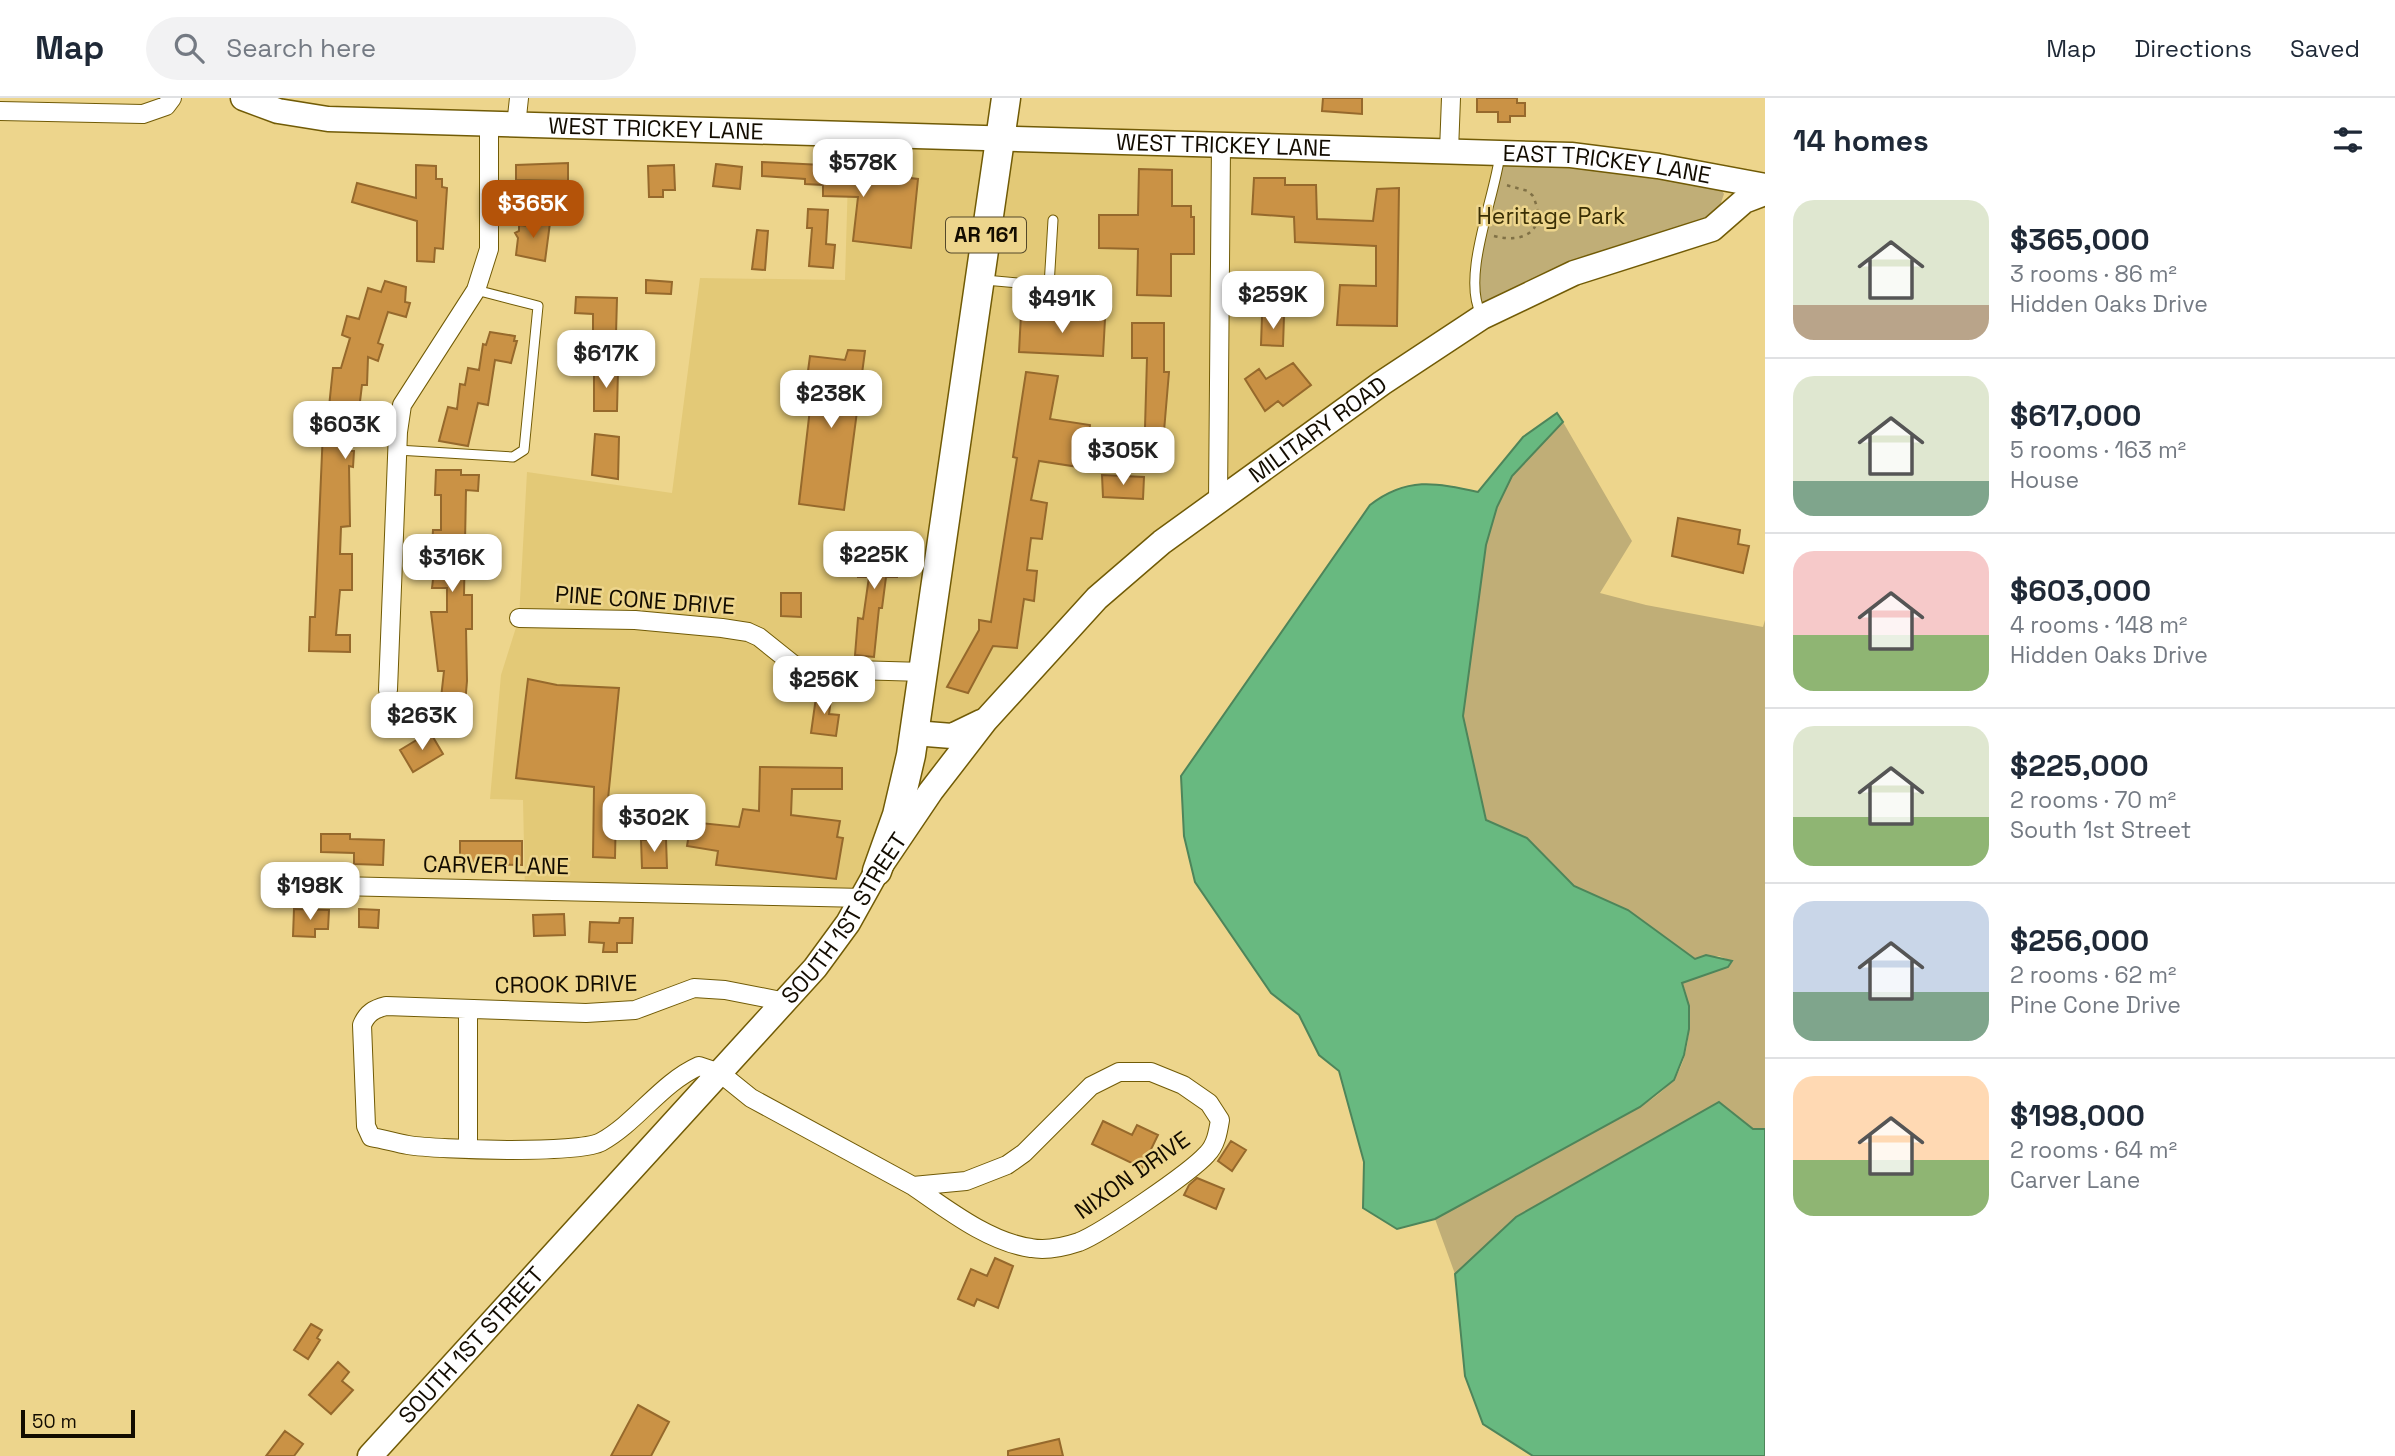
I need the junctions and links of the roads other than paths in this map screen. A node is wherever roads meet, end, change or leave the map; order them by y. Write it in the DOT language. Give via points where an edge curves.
graph roads {
  1 [pos="172,98"];
  2 [pos="243,98"];
  3 [pos="519,98"];
  4 [pos="1006,98"];
  5 [pos="1451,98"];
  6 [pos="0,111"];
  7 [pos="489,125"];
  8 [pos="516,126"];
  9 [pos="999,141"];
  10 [pos="1221,145"];
  11 [pos="1450,150"];
  12 [pos="1500,152"];
  13 [pos="1715,177"];
  14 [pos="1765,186"];
  15 [pos="1765,193"];
  16 [pos="1053,220"];
  17 [pos="1712,229"];
  18 [pos="979,280"];
  19 [pos="476,290"];
  20 [pos="1482,317"];
  21 [pos="397,450"];
  22 [pos="1217,501"];
  23 [pos="519,618"];
  24 [pos="924,672"];
  25 [pos="388,690"];
  26 [pos="985,720"];
  27 [pos="913,744"];
  28 [pos="964,750"];
  29 [pos="877,871"];
  30 [pos="294,885"];
  31 [pos="864,898"];
  32 [pos="786,1002"];
  33 [pos="468,1011"];
  34 [pos="720,1073"];
  35 [pos="468,1147"];
  36 [pos="914,1186"];
  37 [pos="370,1456"];
  1 -- 6 [label="street" via="166,106 143,114"];
  2 -- 7 [label="street, WEST TRICKEY LANE" via="278,111 328,119"];
  3 -- 8 [label="street"];
  4 -- 9 [label="main road, SOUTH 1ST STREET / AR 161"];
  5 -- 11 [label="street"];
  7 -- 8 [label="street, WEST TRICKEY LANE"];
  7 -- 19 [label="street" via="489,249"];
  8 -- 9 [label="street, WEST TRICKEY LANE"];
  9 -- 10 [label="street, WEST TRICKEY LANE"];
  9 -- 18 [label="main road, SOUTH 1ST STREET / AR 161"];
  10 -- 11 [label="street, WEST TRICKEY LANE"];
  10 -- 22 [label="street"];
  11 -- 12 [label="street, EAST TRICKEY LANE"];
  12 -- 13 [label="street, EAST TRICKEY LANE" via="1610,160"];
  12 -- 20 [label="lane" via="1478,250 1474,301"];
  13 -- 14 [label="street, EAST TRICKEY LANE"];
  13 -- 17 [label="street" via="1724,194"];
  15 -- 17 [label="street, MILITARY ROAD" via="1744,201"];
  16 -- 18 [label="lane" via="1049,286"];
  17 -- 20 [label="street, MILITARY ROAD" via="1574,273"];
  18 -- 24 [label="main road, SOUTH 1ST STREET / AR 161"];
  19 -- 21 [label="street" via="402,405"];
  19 -- 21 [label="lane" via="538,306 524,450 513,457"];
  20 -- 22 [label="street, MILITARY ROAD"];
  21 -- 25 [label="street"];
  22 -- 26 [label="street, MILITARY ROAD" via="1097,598"];
  23 -- 24 [label="street, PINE CONE DRIVE" via="635,620 735,630 759,637 794,665"];
  24 -- 27 [label="main road, SOUTH 1ST STREET / AR 161"];
  26 -- 27 [label="street, MILITARY ROAD" via="952,736"];
  26 -- 28 [label="street, MILITARY ROAD"];
  27 -- 28 [label="street, MILITARY ROAD" via="925,764 943,766"];
  27 -- 29 [label="main road, SOUTH 1ST STREET / AR 161" via="897,815"];
  28 -- 29 [label="street, MILITARY ROAD" via="930,791"];
  29 -- 31 [label="street, SOUTH 1ST STREET / AR 161"];
  30 -- 31 [label="street, CARVER LANE"];
  31 -- 32 [label="street, SOUTH 1ST STREET / AR 161"];
  32 -- 33 [label="street, CROOK DRIVE" via="694,988 635,1010"];
  32 -- 34 [label="street, SOUTH 1ST STREET / AR 161"];
  33 -- 35 [label="street"];
  33 -- 35 [label="street, CROOK DRIVE" via="386,1006 366,1016 362,1025 366,1126 372,1137 411,1145"];
  34 -- 35 [label="street" via="699,1066 684,1072 592,1146 561,1150"];
  34 -- 36 [label="street, NIXON DRIVE" via="751,1098"];
  34 -- 37 [label="street, SOUTH 1ST STREET / AR 161"];
  36 -- 36 [label="street, NIXON DRIVE" via="1014,1244 1062,1247 1091,1236 1205,1156 1218,1135 1220,1120 1209,1104 1163,1075 1119,1072 1091,1086 1007,1165 966,1181"];
}
